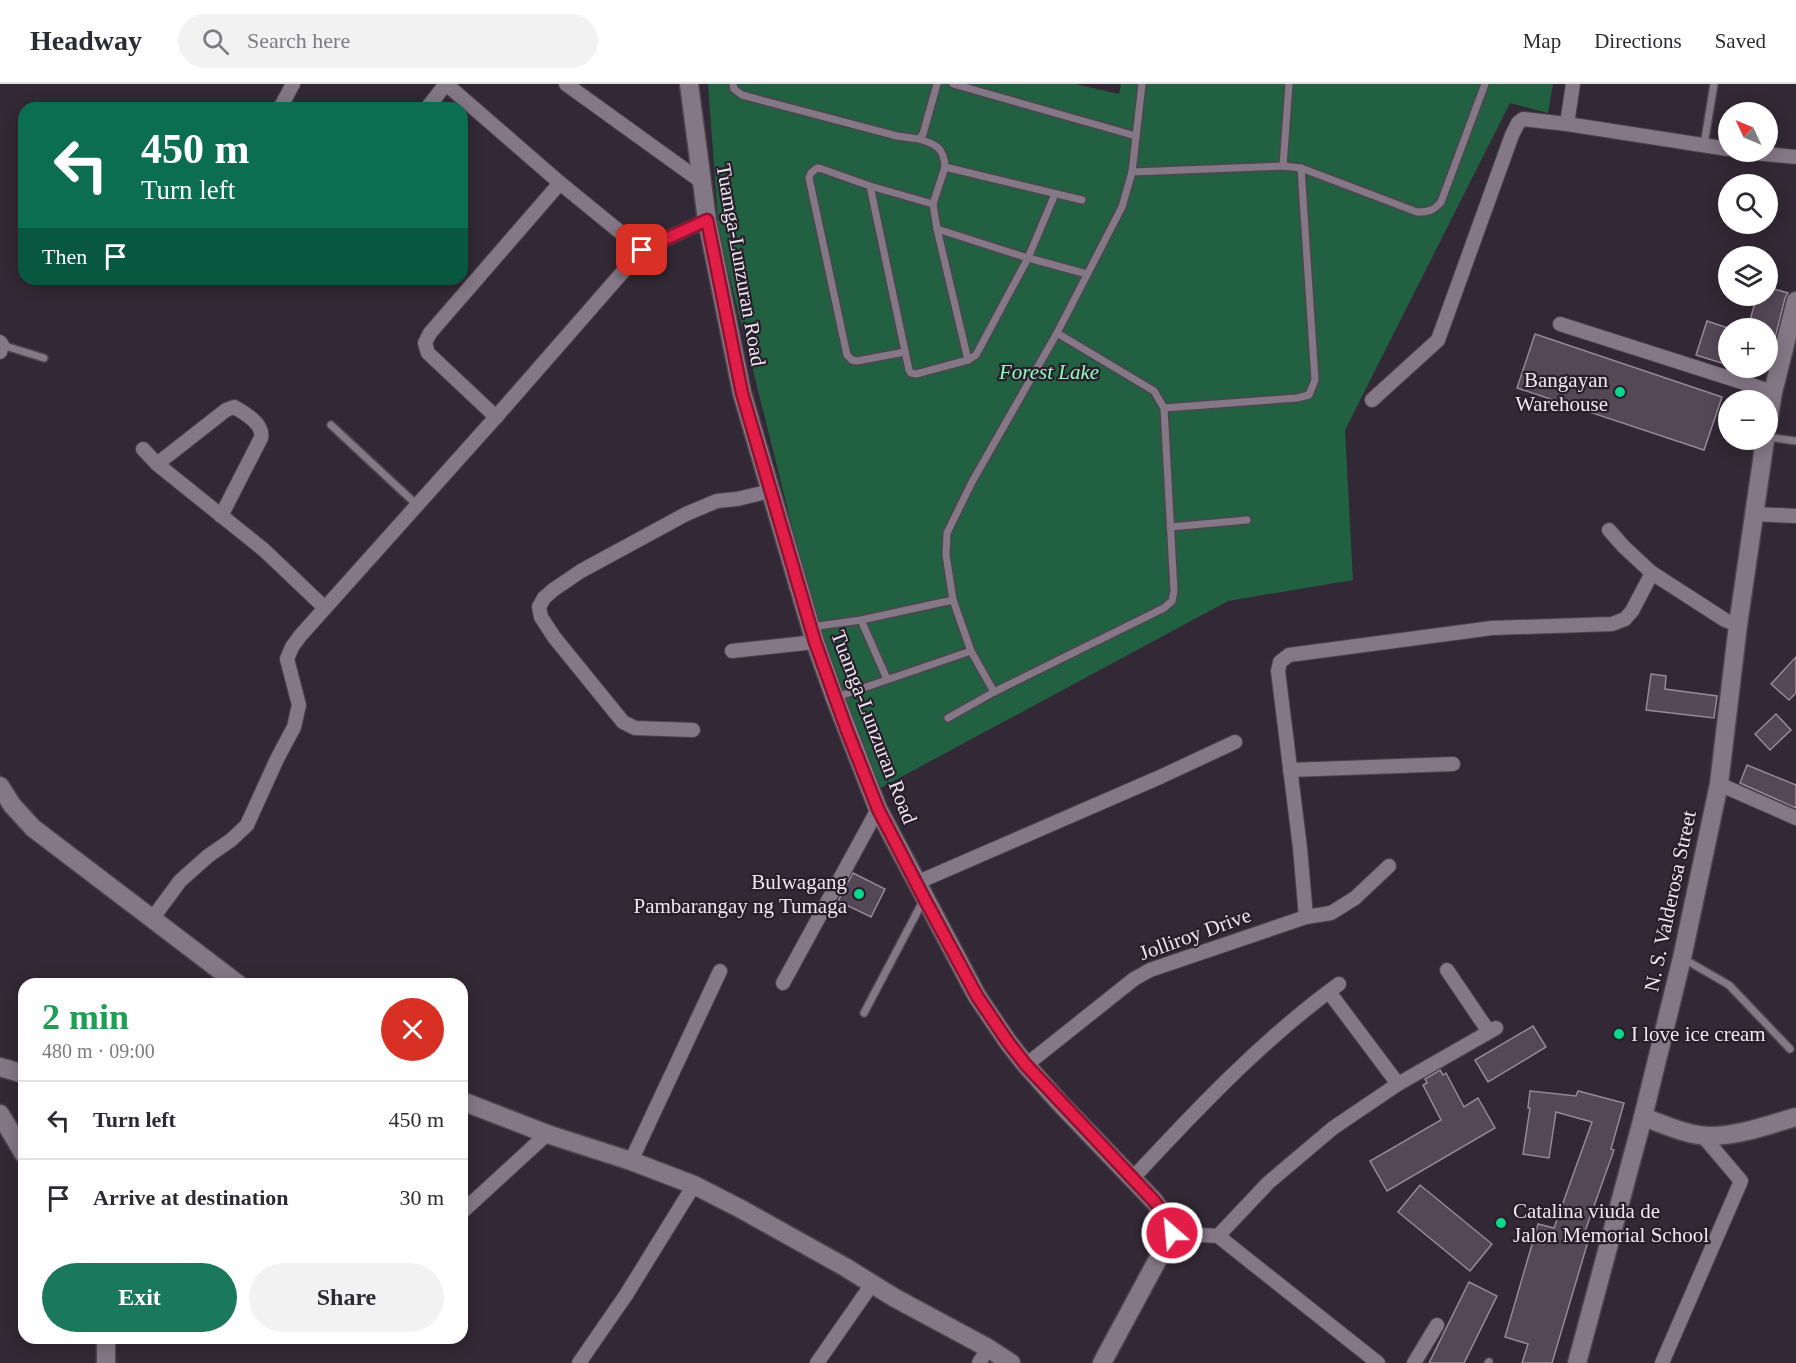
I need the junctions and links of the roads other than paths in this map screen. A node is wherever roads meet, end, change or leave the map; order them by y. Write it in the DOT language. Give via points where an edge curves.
graph roads {
  1 [pos="293,84"];
  2 [pos="566,84"];
  3 [pos="689,84"];
  4 [pos="733,84"];
  5 [pos="937,84"];
  6 [pos="953,84"];
  7 [pos="1142,84"];
  8 [pos="1289,84"];
  9 [pos="1485,84"];
  10 [pos="1573,84"];
  11 [pos="1714,84"];
  12 [pos="283,102"];
  13 [pos="432,102"];
  14 [pos="467,102"];
  15 [pos="468,103"];
  16 [pos="1567,124"];
  17 [pos="1136,136"];
  18 [pos="920,139"];
  19 [pos="1704,145"];
  20 [pos="1718,147"];
  21 [pos="1778,155"];
  22 [pos="1796,157"];
  23 [pos="1283,166"];
  24 [pos="945,167"];
  25 [pos="1301,168"];
  26 [pos="1132,172"];
  27 [pos="702,182"];
  28 [pos="560,183"];
  29 [pos="870,186"];
  30 [pos="1055,194"];
  31 [pos="1082,200"];
  32 [pos="933,204"];
  33 [pos="707,220"];
  34 [pos="937,229"];
  35 [pos="642,250"];
  36 [pos="1028,258"];
  37 [pos="1087,274"];
  38 [pos="1796,301"];
  39 [pos="1560,324"];
  40 [pos="1057,333"];
  41 [pos="1,347"];
  42 [pos="905,352"];
  43 [pos="44,358"];
  44 [pos="968,360"];
  45 [pos="1767,390"];
  46 [pos="1774,390"];
  47 [pos="1372,400"];
  48 [pos="1164,408"];
  49 [pos="496,417"];
  50 [pos="331,425"];
  51 [pos="1778,439"];
  52 [pos="1796,441"];
  53 [pos="143,449"];
  54 [pos="1764,450"];
  55 [pos="157,464"];
  56 [pos="771,491"];
  57 [pos="417,505"];
  58 [pos="1755,513"];
  59 [pos="221,516"];
  60 [pos="1796,516"];
  61 [pos="1247,520"];
  62 [pos="1170,527"];
  63 [pos="1608,530"];
  64 [pos="1652,573"];
  65 [pos="953,600"];
  66 [pos="325,608"];
  67 [pos="861,620"];
  68 [pos="1738,625"];
  69 [pos="813,634"];
  70 [pos="732,651"];
  71 [pos="971,651"];
  72 [pos="887,679"];
  73 [pos="994,692"];
  74 [pos="835,698"];
  75 [pos="948,718"];
  76 [pos="693,730"];
  77 [pos="1235,742"];
  78 [pos="1454,764"];
  79 [pos="1290,770"];
  80 [pos="1719,784"];
  81 [pos="0,786"];
  82 [pos="878,809"];
  83 [pos="1796,818"];
  84 [pos="1389,866"];
  85 [pos="920,891"];
  86 [pos="1306,917"];
  87 [pos="152,919"];
  88 [pos="1682,958"];
  89 [pos="1447,970"];
  90 [pos="720,971"];
  91 [pos="230,978"];
  92 [pos="783,983"];
  93 [pos="864,1012"];
  94 [pos="1790,1049"];
  95 [pos="1026,1065"];
  96 [pos="0,1067"];
  97 [pos="18,1072"];
  98 [pos="1398,1083"];
  99 [pos="468,1103"];
  100 [pos="0,1114"];
  101 [pos="1643,1117"];
  102 [pos="1796,1118"];
  103 [pos="547,1134"];
  104 [pos="1697,1134"];
  105 [pos="18,1144"];
  106 [pos="631,1161"];
  107 [pos="1132,1178"];
  108 [pos="694,1185"];
  109 [pos="468,1206"];
  110 [pos="1172,1233"];
  111 [pos="1218,1236"];
  112 [pos="872,1284"];
  113 [pos="1437,1325"];
  114 [pos="106,1344"];
  115 [pos="984,1356"];
  116 [pos="583,1358"];
  117 [pos="106,1363"];
  118 [pos="598,1363"];
  119 [pos="818,1363"];
  120 [pos="1011,1363"];
  121 [pos="1102,1363"];
  122 [pos="1378,1363"];
  123 [pos="1414,1363"];
  124 [pos="1577,1363"];
  125 [pos="1662,1363"];
  1 -- 12 [label="street"];
  2 -- 27 [label="street"];
  3 -- 27 [label="street, Tuamga-Lunzuran Road"];
  4 -- 18 [label="lane" via="742,95"];
  5 -- 18 [label="lane"];
  6 -- 17 [label="lane"];
  7 -- 17 [label="lane"];
  8 -- 23 [label="lane"];
  9 -- 25 [label="lane" via="1435,209 1417,212"];
  10 -- 16 [label="street"];
  11 -- 19 [label="lane"];
  13 -- 14 [label="street" via="446,84"];
  15 -- 28 [label="street"];
  16 -- 19 [label="street"];
  16 -- 47 [label="street" via="1528,119 1518,123 1438,340"];
  17 -- 26 [label="lane"];
  18 -- 24 [label="lane" via="940,149"];
  19 -- 20 [label="street"];
  21 -- 22 [label="street"];
  23 -- 25 [label="lane"];
  23 -- 26 [label="lane"];
  24 -- 30 [label="lane"];
  24 -- 32 [label="lane"];
  25 -- 48 [label="lane" via="1315,380 1310,395"];
  26 -- 37 [label="lane" via="1122,207"];
  27 -- 33 [label="street, Tuamga-Lunzuran Road"];
  28 -- 35 [label="street"];
  28 -- 49 [label="street" via="425,343 428,353"];
  29 -- 32 [label="lane"];
  29 -- 42 [label="lane"];
  29 -- 42 [label="lane" via="817,168 808,178 847,355 857,361"];
  30 -- 31 [label="lane"];
  30 -- 36 [label="lane"];
  32 -- 34 [label="lane"];
  33 -- 35 [label="street"];
  33 -- 56 [label="street, Tuamga-Lunzuran Road" via="742,393"];
  34 -- 36 [label="lane"];
  34 -- 44 [label="lane"];
  35 -- 49 [label="street"];
  36 -- 37 [label="lane"];
  36 -- 44 [label="lane" via="981,349"];
  37 -- 40 [label="lane"];
  38 -- 46 [label="street"];
  39 -- 45 [label="street"];
  40 -- 48 [label="lane" via="1154,391"];
  40 -- 65 [label="lane" via="947,533"];
  41 -- 43 [label="lane"];
  42 -- 44 [label="lane" via="909,370 916,374"];
  48 -- 62 [label="lane"];
  49 -- 57 [label="street"];
  50 -- 57 [label="lane"];
  51 -- 52 [label="lane"];
  53 -- 55 [label="street"];
  54 -- 58 [label="street, N. S. Valderosa Street"];
  55 -- 59 [label="street"];
  55 -- 59 [label="street" via="226,410 240,410 259,426 261,438"];
  56 -- 69 [label="street, Tuamga-Lunzuran Road"];
  56 -- 76 [label="street" via="717,501 686,514 581,571 553,590 539,607 554,637 623,722 635,728"];
  57 -- 66 [label="street"];
  58 -- 60 [label="street"];
  58 -- 68 [label="street, N. S. Valderosa Street"];
  59 -- 66 [label="street" via="264,550"];
  61 -- 62 [label="lane"];
  62 -- 73 [label="lane" via="1172,601"];
  63 -- 64 [label="street"];
  64 -- 68 [label="street"];
  64 -- 79 [label="street" via="1632,611 1612,624 1492,628 1289,655 1280,662 1278,671"];
  65 -- 67 [label="lane"];
  65 -- 71 [label="lane"];
  66 -- 87 [label="street" via="300,636 287,659 299,705 297,716 247,825 180,881"];
  67 -- 69 [label="lane"];
  67 -- 72 [label="lane"];
  68 -- 80 [label="street, N. S. Valderosa Street"];
  69 -- 70 [label="street"];
  69 -- 74 [label="street, Tuamga-Lunzuran Road"];
  71 -- 72 [label="lane"];
  71 -- 73 [label="lane"];
  72 -- 74 [label="lane"];
  73 -- 75 [label="lane"];
  74 -- 82 [label="street, Tuamga-Lunzuran Road"];
  77 -- 85 [label="street"];
  78 -- 79 [label="street"];
  79 -- 86 [label="street"];
  80 -- 83 [label="street"];
  80 -- 88 [label="street, N. S. Valderosa Street"];
  81 -- 87 [label="street" via="33,828"];
  82 -- 85 [label="street, Tuamga-Lunzuran Road"];
  82 -- 92 [label="street"];
  84 -- 86 [label="street, Jolliroy Drive" via="1355,898 1331,913"];
  85 -- 93 [label="lane"];
  85 -- 95 [label="street, Tuamga-Lunzuran Road" via="977,996"];
  86 -- 95 [label="street, Jolliroy Drive" via="1150,970"];
  87 -- 91 [label="street"];
  88 -- 94 [label="lane" via="1729,985"];
  88 -- 101 [label="street, N. S. Valderosa Street"];
  89 -- 98 [label="street" via="1492,1030"];
  90 -- 106 [label="street"];
  95 -- 107 [label="street, Tuamga-Lunzuran Road"];
  96 -- 97 [label="street"];
  98 -- 107 [label="street" via="1334,988 1250,1057"];
  98 -- 111 [label="street" via="1333,1128 1276,1176"];
  99 -- 103 [label="street"];
  100 -- 105 [label="street"];
  101 -- 104 [label="street"];
  101 -- 124 [label="street, N. S. Valderosa Street"];
  102 -- 104 [label="street" via="1736,1133"];
  103 -- 106 [label="street"];
  103 -- 109 [label="street"];
  104 -- 125 [label="street" via="1742,1181"];
  106 -- 108 [label="street"];
  107 -- 110 [label="street, Tuamga-Lunzuran Road" via="1168,1220"];
  108 -- 112 [label="street"];
  108 -- 116 [label="street"];
  110 -- 111 [label="street"];
  110 -- 121 [label="street"];
  111 -- 122 [label="street"];
  112 -- 115 [label="street"];
  112 -- 119 [label="street"];
  113 -- 123 [label="street"];
  114 -- 117 [label="street"];
  115 -- 120 [label="street"];
  116 -- 118 [label="street"];
}
